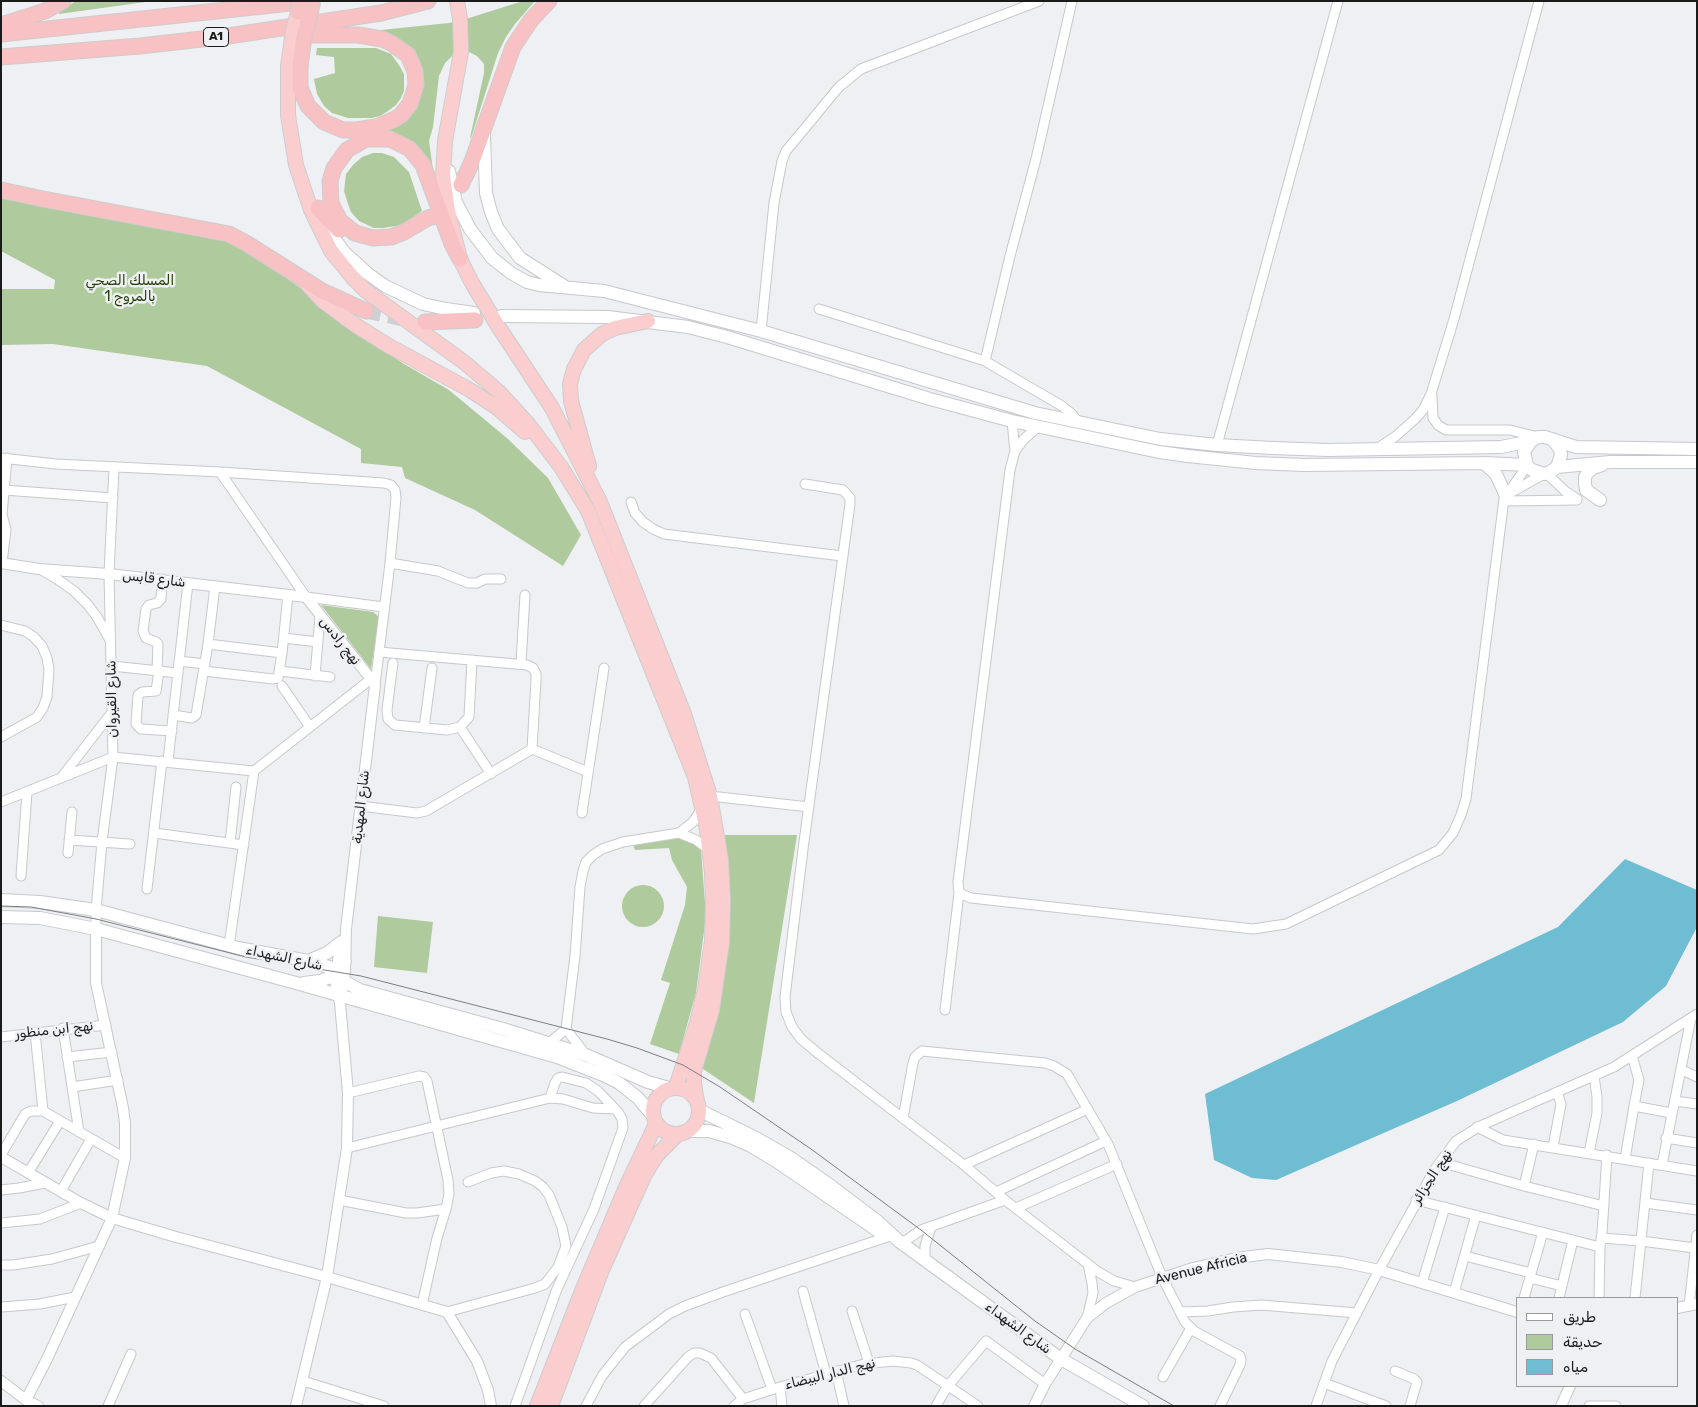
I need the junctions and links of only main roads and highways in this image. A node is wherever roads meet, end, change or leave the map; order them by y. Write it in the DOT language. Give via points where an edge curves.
graph roads {
  1 [pos="63,1"];
  2 [pos="249,1"];
  3 [pos="311,1"];
  4 [pos="428,1"];
  5 [pos="457,1"];
  6 [pos="549,1"];
  7 [pos="297,4"];
  8 [pos="1,25"];
  9 [pos="1,34"];
  10 [pos="228,36"];
  11 [pos="1,57"];
  12 [pos="294,67"];
  13 [pos="448,124"];
  14 [pos="484,129"];
  15 [pos="301,182"];
  16 [pos="461,185"];
  17 [pos="1,190"];
  18 [pos="318,208"];
  19 [pos="460,259"];
  20 [pos="304,281"];
  21 [pos="566,287"];
  22 [pos="366,311"];
  23 [pos="501,316"];
  24 [pos="475,317"];
  25 [pos="648,321"];
  26 [pos="425,322"];
  27 [pos="1535,439"];
  28 [pos="1552,439"];
  29 [pos="1697,449"];
  30 [pos="1610,462"];
  31 [pos="1697,462"];
  32 [pos="1484,463"];
  33 [pos="1527,465"];
  34 [pos="1550,471"];
  35 [pos="589,480"];
  36 [pos="572,484"];
  37 [pos="1506,497"];
  38 [pos="1600,500"];
  39 [pos="707,801"];
  40 [pos="1,900"];
  41 [pos="1,917"];
  42 [pos="340,943"];
  43 [pos="308,961"];
  44 [pos="345,961"];
  45 [pos="336,971"];
  46 [pos="296,983"];
  47 [pos="672,1088"];
  48 [pos="698,1106"];
  49 [pos="654,1120"];
  50 [pos="683,1133"];
  51 [pos="889,1234"];
  52 [pos="537,1406"];
  53 [pos="551,1406"];
  54 [pos="1143,1406"];
  1 -- 8 [label="highway" via="45,12"];
  2 -- 7 [label="highway"];
  3 -- 7 [label="highway, A1"];
  3 -- 12 [label="highway, bridge"];
  4 -- 10 [label="highway, A1" via="381,13"];
  5 -- 13 [label="highway" via="461,36"];
  6 -- 14 [label="highway" via="531,20 514,47"];
  7 -- 9 [label="highway, A1"];
  7 -- 12 [label="highway, bridge" via="293,30"];
  10 -- 11 [label="highway, A1"];
  10 -- 12 [label="highway" via="358,35 382,39 408,55 417,78 415,91 401,115 389,123 343,130 324,122 308,106"];
  12 -- 15 [label="highway" via="288,115"];
  13 -- 19 [label="highway" via="443,176"];
  13 -- 21 [label="main road" via="449,173 453,193 476,238 492,258 519,278 539,285"];
  14 -- 16 [label="highway"];
  14 -- 21 [label="main road" via="486,193 498,229 520,258"];
  15 -- 18 [label="main road"];
  15 -- 36 [label="highway" via="331,251 353,278 465,363 509,401"];
  17 -- 20 [label="highway" via="220,231 246,243"];
  18 -- 19 [label="highway" via="345,235 359,242 374,244 394,243 410,237 431,222 436,216 391,237 373,238 355,232 340,220 331,203 330,181 334,168 347,150 366,139 390,139 410,149 423,165"];
  18 -- 24 [label="main road" via="330,234 344,252 380,283 423,304"];
  19 -- 35 [label="highway" via="498,326 552,408"];
  20 -- 22 [label="highway"];
  20 -- 36 [label="highway" via="323,301 373,336 496,407 524,431"];
  21 -- 27 [label="main road" via="604,292 761,331 1035,413 1160,439 1328,450 1501,448"];
  23 -- 25 [label="main road" via="608,317"];
  24 -- 26 [label="highway"];
  25 -- 32 [label="main road" via="708,332 1012,421 1159,452 1304,466"];
  25 -- 35 [label="highway" via="602,334 584,350 574,369 570,401 587,455"];
  27 -- 28 [label="main road"];
  27 -- 33 [label="main road" via="1524,452"];
  28 -- 29 [label="main road" via="1576,447"];
  28 -- 34 [label="main road" via="1561,455"];
  30 -- 31 [label="main road"];
  30 -- 34 [label="main road"];
  30 -- 38 [label="main road" via="1593,468 1585,477 1586,490"];
  32 -- 33 [label="main road"];
  32 -- 37 [label="main road" via="1496,474"];
  33 -- 34 [label="main road" via="1532,470"];
  35 -- 39 [label="highway" via="684,714"];
  36 -- 39 [label="highway" via="588,511"];
  39 -- 47 [label="highway" via="712,941 697,1023"];
  39 -- 48 [label="highway" via="721,860 724,900 722,942 712,1010 694,1072"];
  40 -- 43 [label="main road, شارع الشهداء" via="96,910 229,946"];
  41 -- 46 [label="main road, شارع الشهداء" via="40,918 96,929"];
  42 -- 43 [label="main road"];
  43 -- 45 [label="main road, شارع الشهداء"];
  44 -- 45 [label="main road"];
  45 -- 46 [label="main road" via="320,981"];
  45 -- 47 [label="main road, شارع الشهداء" via="344,981 359,990 549,1043 648,1082"];
  46 -- 49 [label="main road, شارع الشهداء" via="576,1064 631,1091"];
  47 -- 48 [label="highway" via="689,1091"];
  47 -- 49 [label="highway" via="662,1091 654,1102"];
  48 -- 50 [label="highway" via="698,1118"];
  48 -- 51 [label="main road, شارع الشهداء" via="791,1158 832,1186"];
  49 -- 50 [label="highway" via="666,1132"];
  49 -- 52 [label="highway"];
  50 -- 51 [label="main road, شارع الشهداء" via="709,1131 751,1146"];
  50 -- 53 [label="highway" via="657,1155 642,1180 602,1270"];
  51 -- 54 [label="main road, شارع الشهداء" via="1061,1359"];
}
